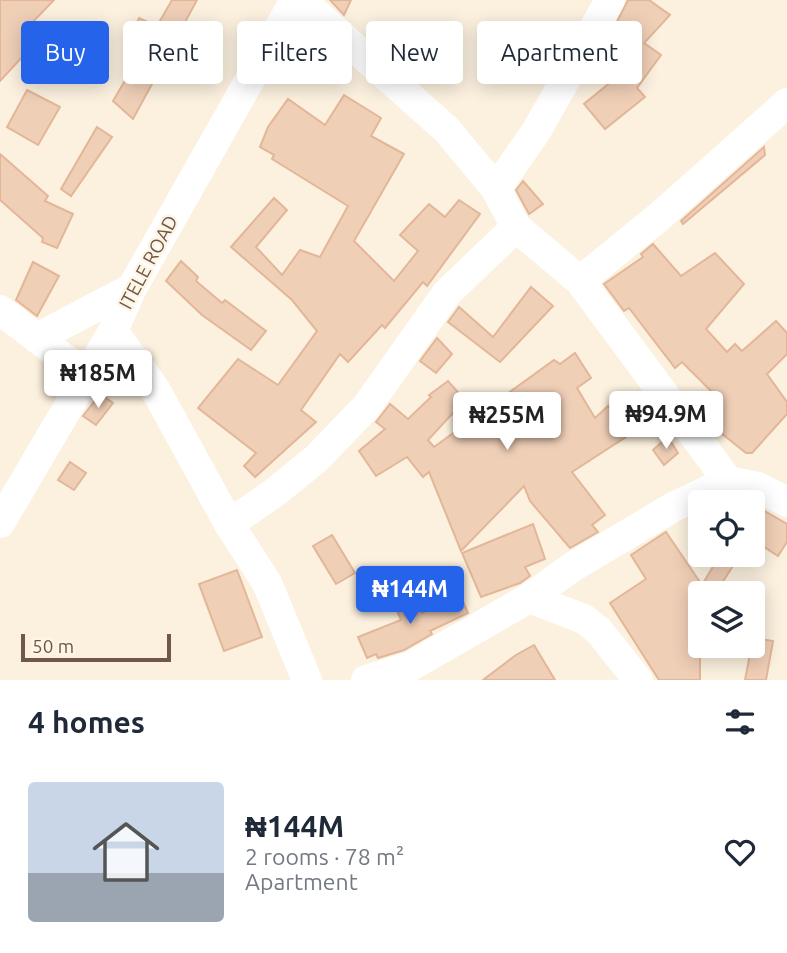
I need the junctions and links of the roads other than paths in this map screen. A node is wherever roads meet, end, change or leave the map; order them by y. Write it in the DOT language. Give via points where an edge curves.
graph roads {
  1 [pos="295,0"];
  2 [pos="301,0"];
  3 [pos="610,0"];
  4 [pos="787,103"];
  5 [pos="496,189"];
  6 [pos="516,227"];
  7 [pos="580,281"];
  8 [pos="132,288"];
  9 [pos="0,310"];
  10 [pos="113,331"];
  11 [pos="37,338"];
  12 [pos="86,375"];
  13 [pos="728,481"];
  14 [pos="787,502"];
  15 [pos="0,523"];
  16 [pos="229,524"];
  17 [pos="574,566"];
  18 [pos="529,598"];
  19 [pos="584,619"];
  20 [pos="307,680"];
  21 [pos="366,680"];
  22 [pos="638,680"];
  1 -- 8 [label="street, ITELE ROAD"];
  2 -- 5 [label="street" via="446,129"];
  3 -- 5 [label="street" via="537,130"];
  4 -- 7 [label="street"];
  5 -- 6 [label="street"];
  6 -- 7 [label="street"];
  6 -- 16 [label="street" via="447,292 367,406 317,458"];
  7 -- 13 [label="street"];
  8 -- 10 [label="street, ITELE ROAD"];
  8 -- 11 [label="street"];
  9 -- 11 [label="street"];
  10 -- 12 [label="street, ITELE ROAD"];
  10 -- 16 [label="street" via="155,389"];
  11 -- 12 [label="street"];
  12 -- 15 [label="street, ITELE ROAD"];
  13 -- 14 [label="street" via="758,486"];
  13 -- 17 [label="street"];
  16 -- 20 [label="street" via="267,583"];
  17 -- 18 [label="street"];
  17 -- 19 [label="street"];
  18 -- 19 [label="street"];
  18 -- 21 [label="street" via="411,666"];
  19 -- 22 [label="street"];
}
